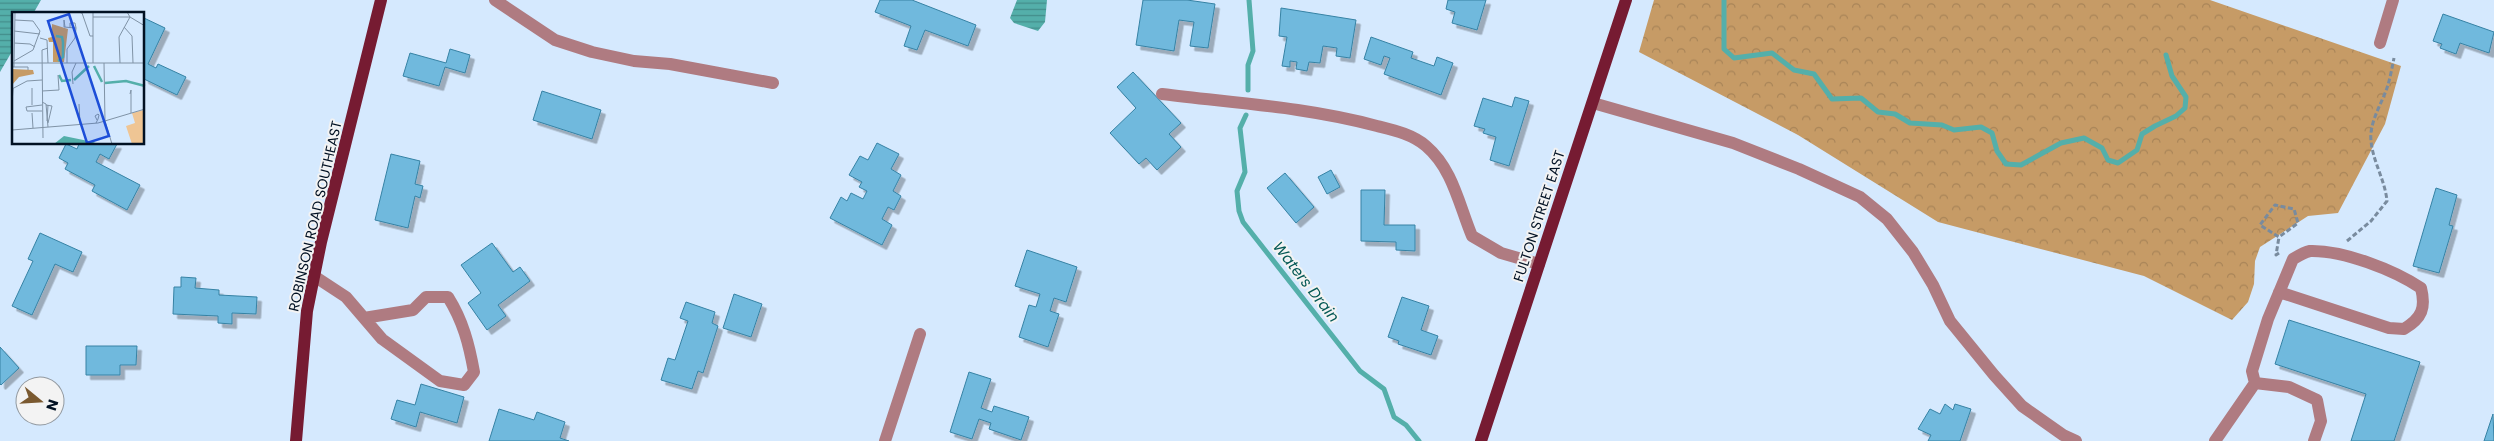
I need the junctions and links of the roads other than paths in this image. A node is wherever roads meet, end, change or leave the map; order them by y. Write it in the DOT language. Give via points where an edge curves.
graph roads {
  1 [pos="381,0"];
  2 [pos="495,0"];
  3 [pos="1626,0"];
  4 [pos="2393,0"];
  5 [pos="2380,43"];
  6 [pos="773,83"];
  7 [pos="1162,94"];
  8 [pos="1593,103"];
  9 [pos="1539,264"];
  10 [pos="314,276"];
  11 [pos="2279,292"];
  12 [pos="364,318"];
  13 [pos="920,334"];
  14 [pos="2255,384"];
  15 [pos="296,441"];
  16 [pos="885,441"];
  17 [pos="1481,441"];
  18 [pos="2076,441"];
  19 [pos="2215,441"];
  20 [pos="2314,441"];
  1 -- 10 [label="main road, ROBINSON ROAD SOUTHEAST"];
  2 -- 6 [label="street" via="555,40 592,52"];
  3 -- 8 [label="main road, FULTON STREET EAST"];
  4 -- 5 [label="street"];
  7 -- 9 [label="street" via="1348,118 1405,134 1426,146 1445,168 1472,236 1501,253"];
  8 -- 9 [label="main road, FULTON STREET EAST"];
  8 -- 18 [label="street" via="1733,143 1860,197 1887,219 1913,252 1950,321 1994,375 2022,406"];
  9 -- 17 [label="main road, FULTON STREET EAST"];
  10 -- 12 [label="street" via="346,298"];
  10 -- 15 [label="main road, ROBINSON ROAD SOUTHEAST" via="307,311"];
  11 -- 11 [label="street" via="2293,259 2309,251 2341,254 2404,277 2420,288 2424,302 2422,314 2404,329 2389,328"];
  11 -- 14 [label="street" via="2252,371"];
  12 -- 12 [label="street" via="382,339 440,381 464,385 474,372 468,338 448,297 426,296 412,310"];
  13 -- 16 [label="street"];
  14 -- 19 [label="street"];
  14 -- 20 [label="street" via="2290,387 2317,400 2321,420"];
}
